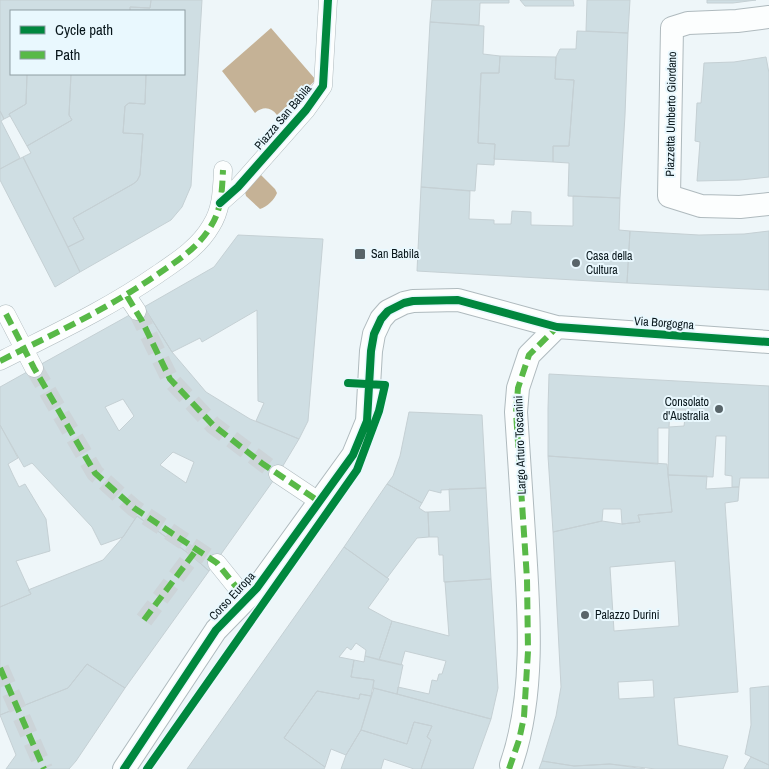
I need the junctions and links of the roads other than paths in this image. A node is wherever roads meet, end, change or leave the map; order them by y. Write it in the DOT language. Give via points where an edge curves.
graph roads {
  1 [pos="328,0"];
  2 [pos="769,17"];
  3 [pos="223,170"];
  4 [pos="220,204"];
  5 [pos="769,204"];
  6 [pos="127,296"];
  7 [pos="137,311"];
  8 [pos="6,314"];
  9 [pos="557,327"];
  10 [pos="769,342"];
  11 [pos="24,349"];
  12 [pos="0,361"];
  13 [pos="34,368"];
  14 [pos="278,474"];
  15 [pos="320,502"];
  16 [pos="217,564"];
  17 [pos="246,599"];
  18 [pos="510,767"];
  19 [pos="124,769"];
  1 -- 4 [label="street, Piazza San Babila" via="323,86 306,110"];
  2 -- 5 [label="street, Piazzetta Umberto Giordano" via="688,23 672,28 669,196 701,206"];
  3 -- 4 [label="street"];
  4 -- 6 [label="street" via="212,225 197,244"];
  6 -- 7 [label="street"];
  6 -- 11 [label="street"];
  8 -- 11 [label="street"];
  9 -- 10 [label="street, Via Borgogna"];
  9 -- 15 [label="street, Corso Europa" via="458,300 413,301 388,311 374,334 364,430 353,455"];
  9 -- 18 [label="street, Largo Arturo Toscanini" via="529,355 518,388 516,412 527,579 528,651 524,717"];
  11 -- 12 [label="street"];
  11 -- 13 [label="street"];
  14 -- 15 [label="street"];
  15 -- 17 [label="street, Corso Europa"];
  16 -- 17 [label="street"];
  17 -- 19 [label="street, Corso Europa" via="216,630"];
}
